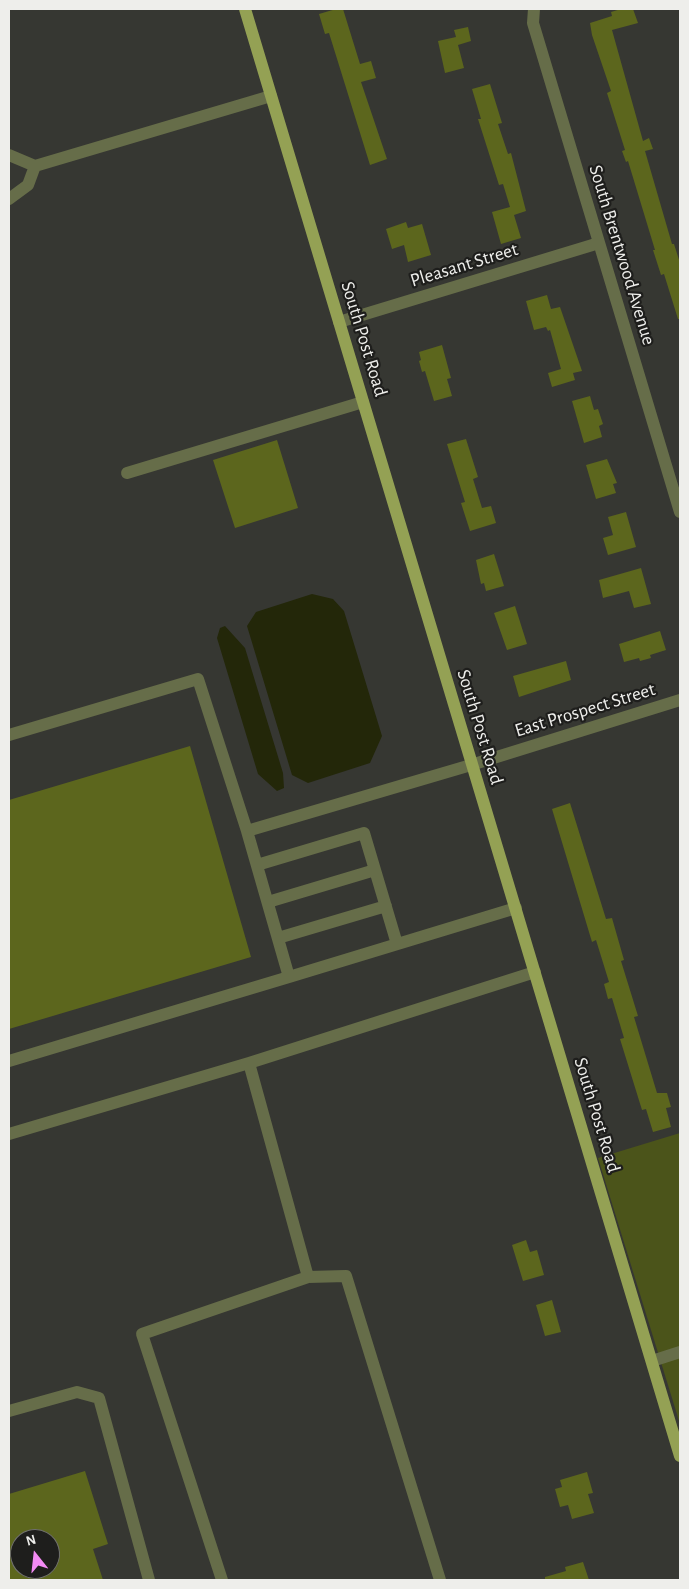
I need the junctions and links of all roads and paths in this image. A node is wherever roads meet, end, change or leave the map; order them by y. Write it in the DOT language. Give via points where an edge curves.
graph roads {
  1 [pos="245,9"];
  2 [pos="534,9"];
  3 [pos="272,96"];
  4 [pos="9,155"];
  5 [pos="35,166"];
  6 [pos="9,199"];
  7 [pos="599,243"];
  8 [pos="340,322"];
  9 [pos="363,402"];
  10 [pos="128,473"];
  11 [pos="680,512"];
  12 [pos="680,700"];
  13 [pos="9,734"];
  14 [pos="471,765"];
  15 [pos="247,831"];
  16 [pos="257,865"];
  17 [pos="375,870"];
  18 [pos="268,902"];
  19 [pos="386,906"];
  20 [pos="516,908"];
  21 [pos="278,938"];
  22 [pos="397,944"];
  23 [pos="535,972"];
  24 [pos="289,977"];
  25 [pos="9,1061"];
  26 [pos="249,1064"];
  27 [pos="9,1134"];
  28 [pos="308,1277"];
  29 [pos="680,1352"];
  30 [pos="652,1361"];
  31 [pos="9,1412"];
  32 [pos="680,1456"];
  33 [pos="149,1580"];
  34 [pos="222,1580"];
  35 [pos="440,1580"];
  1 -- 3 [label="main road, South Post Road"];
  2 -- 7 [label="street, South Brentwood Avenue" via="533,23"];
  3 -- 5 [label="street"];
  3 -- 8 [label="main road, South Post Road"];
  4 -- 5 [label="street"];
  5 -- 6 [label="street" via="28,185"];
  7 -- 8 [label="street, Pleasant Street"];
  7 -- 11 [label="street, South Brentwood Avenue"];
  8 -- 9 [label="main road, South Post Road"];
  9 -- 10 [label="street"];
  9 -- 14 [label="main road, South Post Road"];
  12 -- 14 [label="street, East Prospect Street"];
  13 -- 15 [label="street" via="198,679"];
  14 -- 15 [label="street, East Prospect Street"];
  14 -- 20 [label="main road, South Post Road"];
  15 -- 16 [label="street"];
  16 -- 17 [label="street" via="364,833"];
  16 -- 18 [label="street"];
  17 -- 18 [label="street"];
  17 -- 19 [label="street"];
  18 -- 21 [label="street"];
  19 -- 21 [label="street"];
  19 -- 22 [label="street"];
  20 -- 22 [label="street"];
  20 -- 23 [label="main road, South Post Road"];
  21 -- 24 [label="street"];
  22 -- 24 [label="street"];
  23 -- 26 [label="street"];
  23 -- 30 [label="main road, South Post Road"];
  24 -- 25 [label="street"];
  26 -- 27 [label="street"];
  26 -- 28 [label="street"];
  28 -- 34 [label="street" via="142,1334"];
  28 -- 35 [label="street" via="346,1276"];
  29 -- 30 [label="street"];
  30 -- 32 [label="main road, South Post Road"];
  31 -- 33 [label="street" via="77,1392 100,1398"];
}
